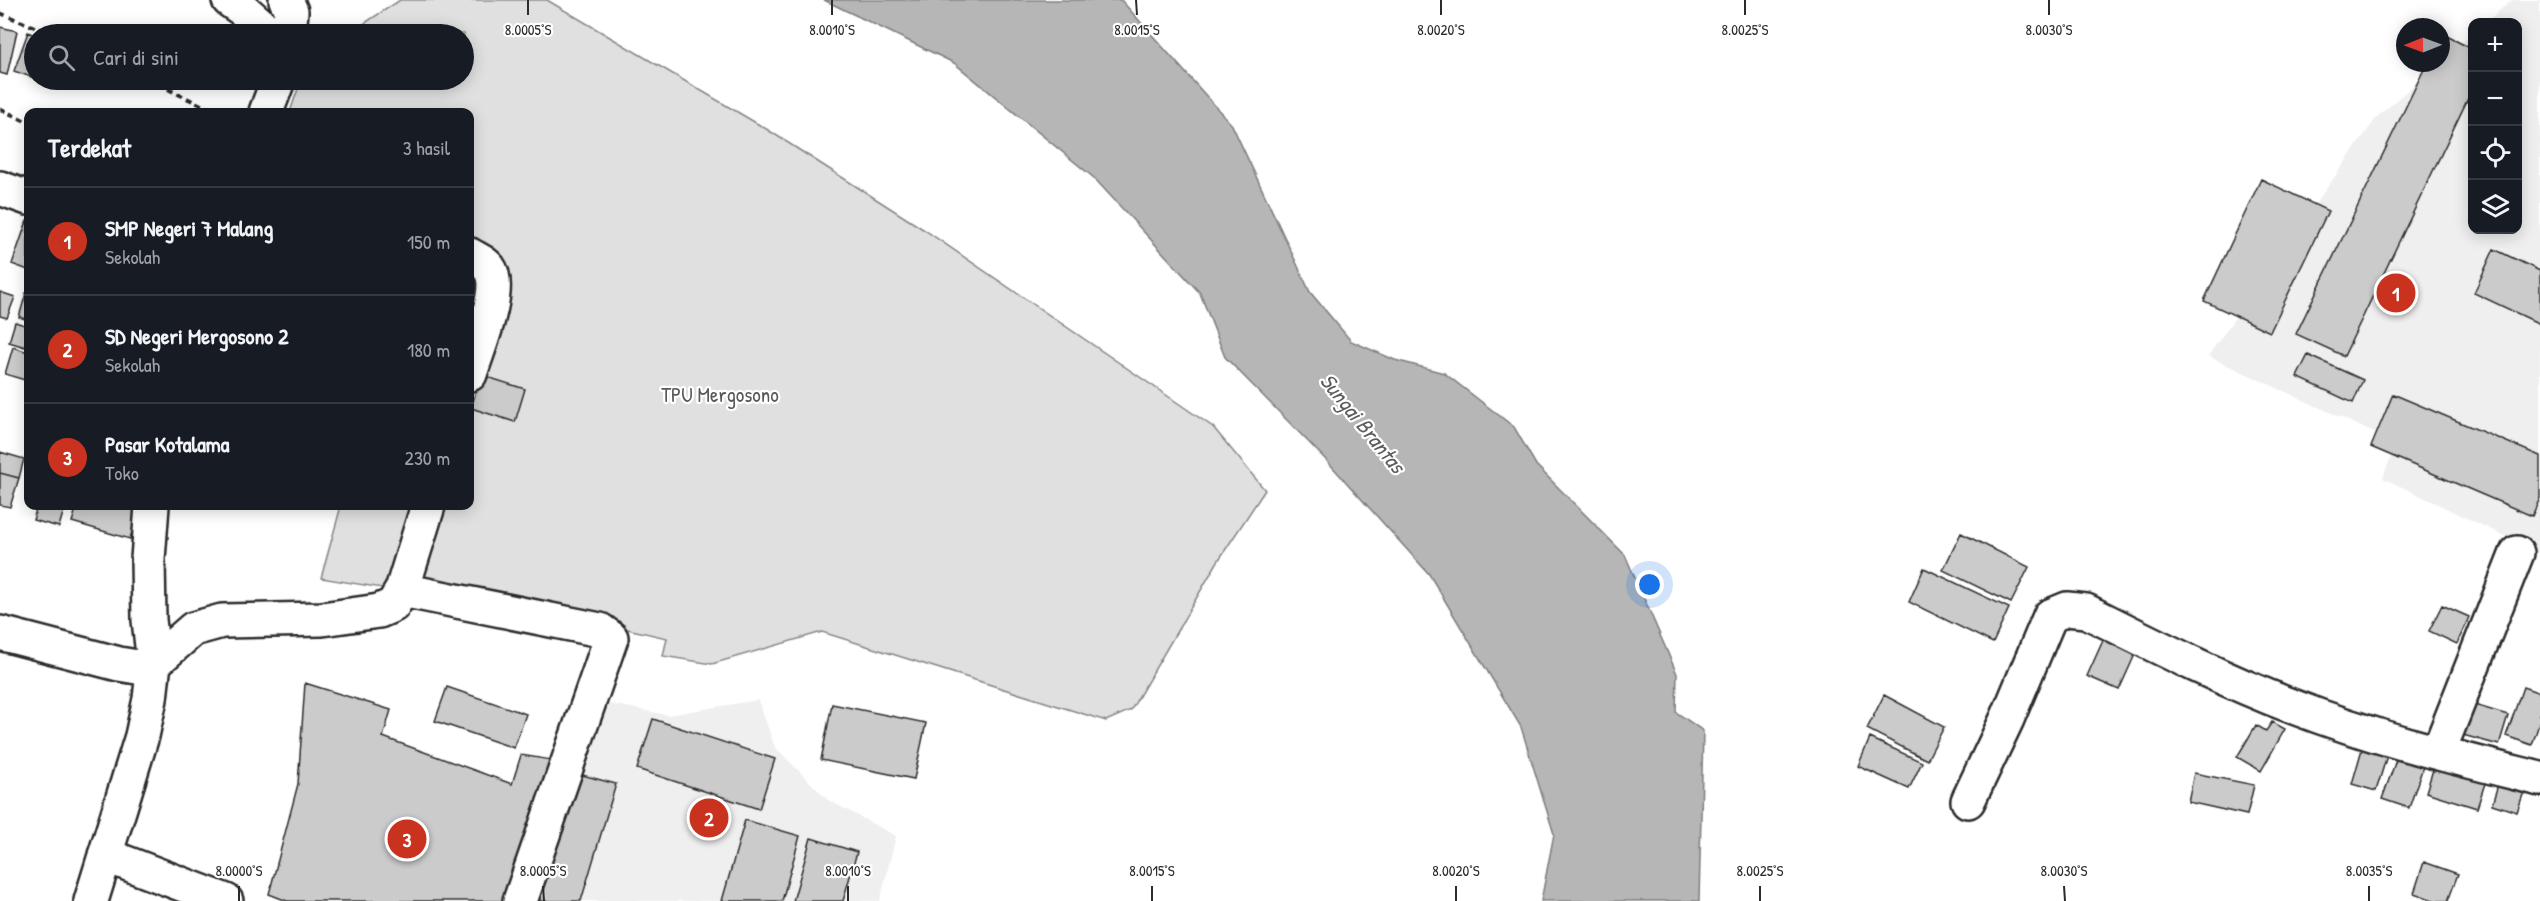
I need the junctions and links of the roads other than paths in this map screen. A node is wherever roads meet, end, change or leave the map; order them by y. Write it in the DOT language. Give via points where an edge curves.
graph roads {
  1 [pos="229,0"];
  2 [pos="286,0"];
  3 [pos="260,24"];
  4 [pos="290,24"];
  5 [pos="274,90"];
  6 [pos="268,108"];
  7 [pos="0,188"];
  8 [pos="24,197"];
  9 [pos="474,257"];
  10 [pos="474,361"];
  11 [pos="152,510"];
  12 [pos="427,510"];
  13 [pos="2517,553"];
  14 [pos="402,590"];
  15 [pos="0,633"];
  16 [pos="154,663"];
  17 [pos="2438,753"];
  18 [pos="2540,779"];
  19 [pos="1968,801"];
  20 [pos="105,855"];
  21 [pos="91,901"];
  22 [pos="226,901"];
  23 [pos="520,901"];
  1 -- 3 [label="street"];
  2 -- 4 [label="street" via="291,11"];
  5 -- 6 [label="street"];
  7 -- 8 [label="street"];
  9 -- 10 [label="street" via="488,266 495,285"];
  11 -- 16 [label="street" via="148,559"];
  12 -- 14 [label="street"];
  13 -- 17 [label="street"];
  14 -- 16 [label="street" via="393,605 379,611 322,619 222,621 193,629"];
  14 -- 23 [label="street" via="600,630 611,638"];
  15 -- 16 [label="street" via="119,664 137,667"];
  16 -- 20 [label="street" via="142,736"];
  17 -- 18 [label="street"];
  17 -- 19 [label="street" via="2295,708 2086,611 2067,609 2050,616"];
  20 -- 21 [label="street"];
  20 -- 22 [label="street"];
}
